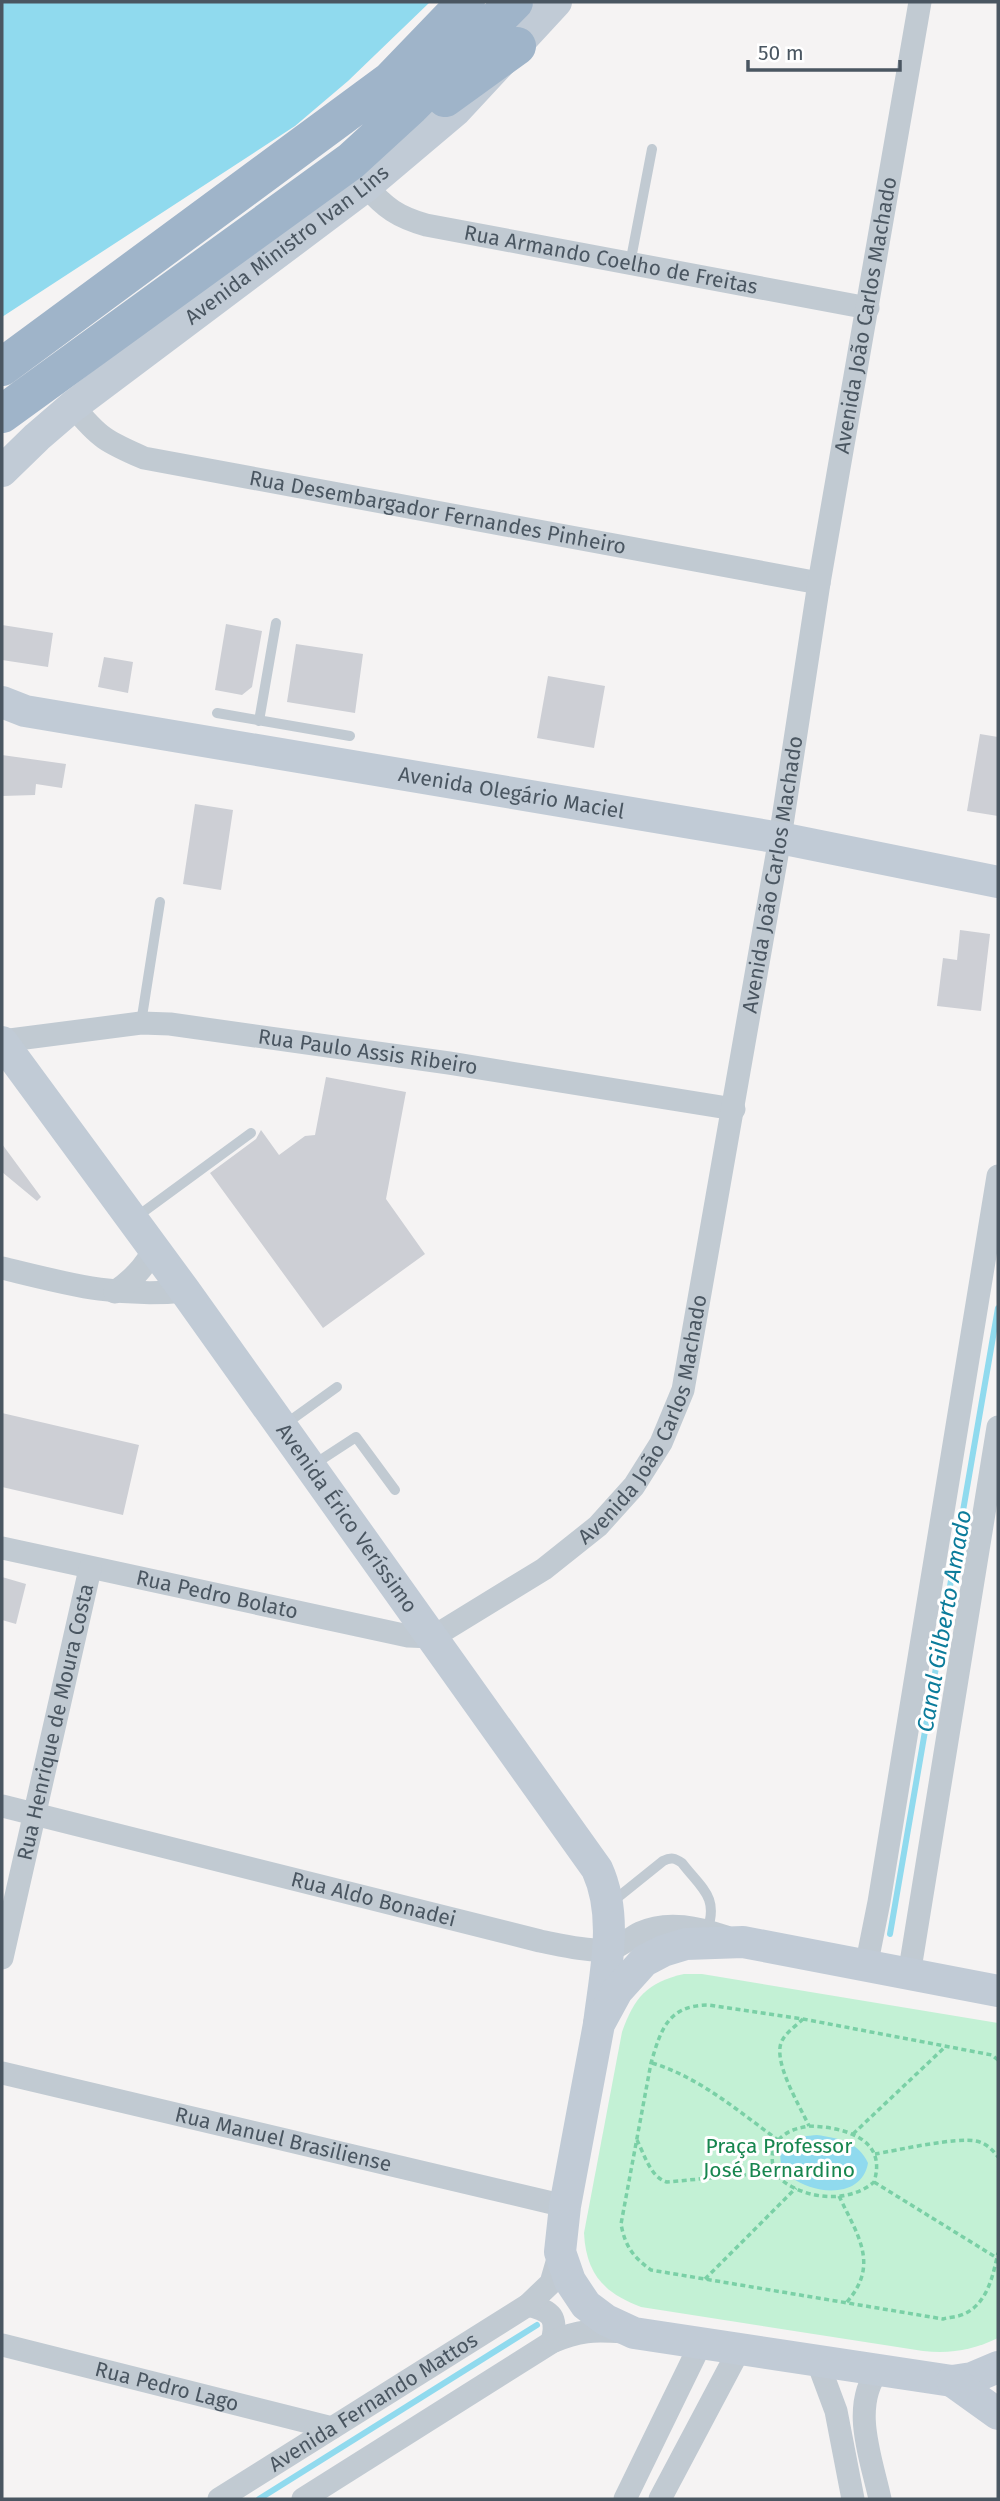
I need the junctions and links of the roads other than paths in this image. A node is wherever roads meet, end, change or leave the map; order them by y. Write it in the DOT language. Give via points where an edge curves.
graph roads {
  1 [pos="467,2"];
  2 [pos="514,2"];
  3 [pos="556,2"];
  4 [pos="920,2"];
  5 [pos="517,46"];
  6 [pos="652,149"];
  7 [pos="358,174"];
  8 [pos="630,264"];
  9 [pos="868,308"];
  10 [pos="67,320"];
  11 [pos="2,347"];
  12 [pos="2,367"];
  13 [pos="63,392"];
  14 [pos="2,414"];
  15 [pos="2,440"];
  16 [pos="2,471"];
  17 [pos="819,583"];
  18 [pos="275,623"];
  19 [pos="9,709"];
  20 [pos="217,713"];
  21 [pos="259,721"];
  22 [pos="350,736"];
  23 [pos="303,743"];
  24 [pos="780,838"];
  25 [pos="998,882"];
  26 [pos="160,902"];
  27 [pos="141,1023"];
  28 [pos="2,1042"];
  29 [pos="734,1110"];
  30 [pos="251,1133"];
  31 [pos="998,1176"];
  32 [pos="133,1220"];
  33 [pos="154,1249"];
  34 [pos="2,1268"];
  35 [pos="185,1291"];
  36 [pos="115,1292"];
  37 [pos="337,1387"];
  38 [pos="282,1427"];
  39 [pos="998,1427"];
  40 [pos="310,1466"];
  41 [pos="395,1489"];
  42 [pos="2,1548"];
  43 [pos="90,1569"];
  44 [pos="433,1637"];
  45 [pos="2,1806"];
  46 [pos="35,1814"];
  47 [pos="608,1905"];
  48 [pos="707,1931"];
  49 [pos="743,1942"];
  50 [pos="608,1950"];
  51 [pos="2,1958"];
  52 [pos="866,1967"];
  53 [pos="909,1975"];
  54 [pos="998,1991"];
  55 [pos="599,2024"];
  56 [pos="2,2073"];
  57 [pos="565,2206"];
  58 [pos="560,2252"];
  59 [pos="528,2305"];
  60 [pos="634,2333"];
  61 [pos="552,2342"];
  62 [pos="701,2343"];
  63 [pos="2,2346"];
  64 [pos="739,2350"];
  65 [pos="817,2360"];
  66 [pos="998,2367"];
  67 [pos="879,2369"];
  68 [pos="951,2381"];
  69 [pos="998,2414"];
  70 [pos="332,2428"];
  71 [pos="219,2499"];
  72 [pos="303,2499"];
  73 [pos="625,2499"];
  74 [pos="660,2499"];
  75 [pos="853,2499"];
  76 [pos="880,2499"];
  1 -- 10 [label="highway" via="391,80"];
  2 -- 7 [label="highway, Avenida Ministro Ivan Lins" via="411,106"];
  3 -- 5 [label="main road"];
  4 -- 9 [label="street, Avenida João Carlos Machado"];
  5 -- 7 [label="highway" via="429,110"];
  6 -- 8 [label="lane"];
  7 -- 8 [label="street, Rua Armando Coelho de Freitas" via="380,203 401,218"];
  7 -- 13 [label="highway, Avenida Ministro Ivan Lins"];
  8 -- 9 [label="street, Rua Armando Coelho de Freitas"];
  9 -- 17 [label="street, Avenida João Carlos Machado"];
  10 -- 11 [label="main road"];
  10 -- 12 [label="highway"];
  13 -- 14 [label="highway, Avenida Ministro Ivan Lins"];
  13 -- 15 [label="highway"];
  13 -- 16 [label="main road, Avenida Ministro Ivan Lins" via="37,436"];
  13 -- 17 [label="street, Rua Desembargador Fernandes Pinheiro" via="95,433 144,458"];
  17 -- 24 [label="street, Avenida João Carlos Machado"];
  18 -- 21 [label="lane"];
  19 -- 23 [label="main road, Avenida Olegário Maciel"];
  20 -- 21 [label="lane"];
  21 -- 23 [label="lane"];
  22 -- 23 [label="lane"];
  23 -- 24 [label="main road, Avenida Olegário Maciel"];
  24 -- 25 [label="main road, Avenida Olegário Maciel"];
  24 -- 29 [label="street, Avenida João Carlos Machado"];
  26 -- 27 [label="lane"];
  27 -- 28 [label="street, Rua Paulo Assis Ribeiro"];
  27 -- 29 [label="street, Rua Paulo Assis Ribeiro" via="449,1063"];
  28 -- 32 [label="main road, Avenida Érico Veríssimo"];
  29 -- 44 [label="street, Avenida João Carlos Machado" via="683,1390 661,1443 634,1486 598,1526 544,1569"];
  30 -- 32 [label="lane"];
  31 -- 52 [label="street"];
  32 -- 33 [label="main road, Avenida Érico Veríssimo"];
  33 -- 35 [label="main road, Avenida Érico Veríssimo"];
  33 -- 36 [label="street" via="139,1272"];
  34 -- 36 [label="street"];
  35 -- 36 [label="street"];
  35 -- 38 [label="main road, Avenida Érico Veríssimo"];
  37 -- 38 [label="lane"];
  38 -- 40 [label="main road, Avenida Érico Veríssimo"];
  39 -- 53 [label="street"];
  40 -- 41 [label="lane" via="356,1437"];
  40 -- 44 [label="main road, Avenida Érico Veríssimo"];
  42 -- 43 [label="street, Rua Pedro Bolato"];
  43 -- 44 [label="street, Rua Pedro Bolato" via="408,1636"];
  43 -- 46 [label="street, Rua Henrique de Moura Costa"];
  44 -- 47 [label="main road, Avenida Érico Veríssimo" via="597,1869"];
  45 -- 46 [label="street, Rua Aldo Bonadei"];
  46 -- 50 [label="street, Rua Aldo Bonadei" via="540,1941"];
  46 -- 51 [label="street, Rua Henrique de Moura Costa"];
  47 -- 48 [label="lane" via="663,1861 677,1859 712,1903"];
  47 -- 50 [label="main road, Avenida Érico Veríssimo"];
  48 -- 49 [label="street"];
  48 -- 50 [label="street" via="668,1926 645,1931"];
  49 -- 52 [label="main road"];
  49 -- 55 [label="main road" via="686,1944 644,1961 617,1990"];
  50 -- 55 [label="main road, Avenida Érico Veríssimo"];
  52 -- 53 [label="main road"];
  53 -- 54 [label="main road"];
  55 -- 57 [label="main road"];
  56 -- 57 [label="street, Rua Manuel Brasiliense"];
  57 -- 58 [label="main road"];
  58 -- 59 [label="street, Avenida Fernando Mattos" via="551,2283"];
  58 -- 60 [label="main road" via="570,2281 586,2305"];
  59 -- 61 [label="street" via="552,2317"];
  59 -- 70 [label="street, Avenida Fernando Mattos"];
  60 -- 61 [label="street, Avenida Fernando Mattos" via="590,2330"];
  60 -- 62 [label="main road"];
  61 -- 72 [label="street, Avenida Fernando Mattos"];
  62 -- 64 [label="main road"];
  62 -- 73 [label="street"];
  63 -- 70 [label="street, Rua Pedro Lago"];
  64 -- 65 [label="main road"];
  64 -- 74 [label="street"];
  65 -- 67 [label="main road"];
  65 -- 75 [label="street" via="836,2411"];
  66 -- 68 [label="main road"];
  67 -- 68 [label="main road"];
  67 -- 76 [label="street" via="864,2397 864,2420"];
  68 -- 69 [label="main road"];
  70 -- 71 [label="street, Avenida Fernando Mattos"];
}
